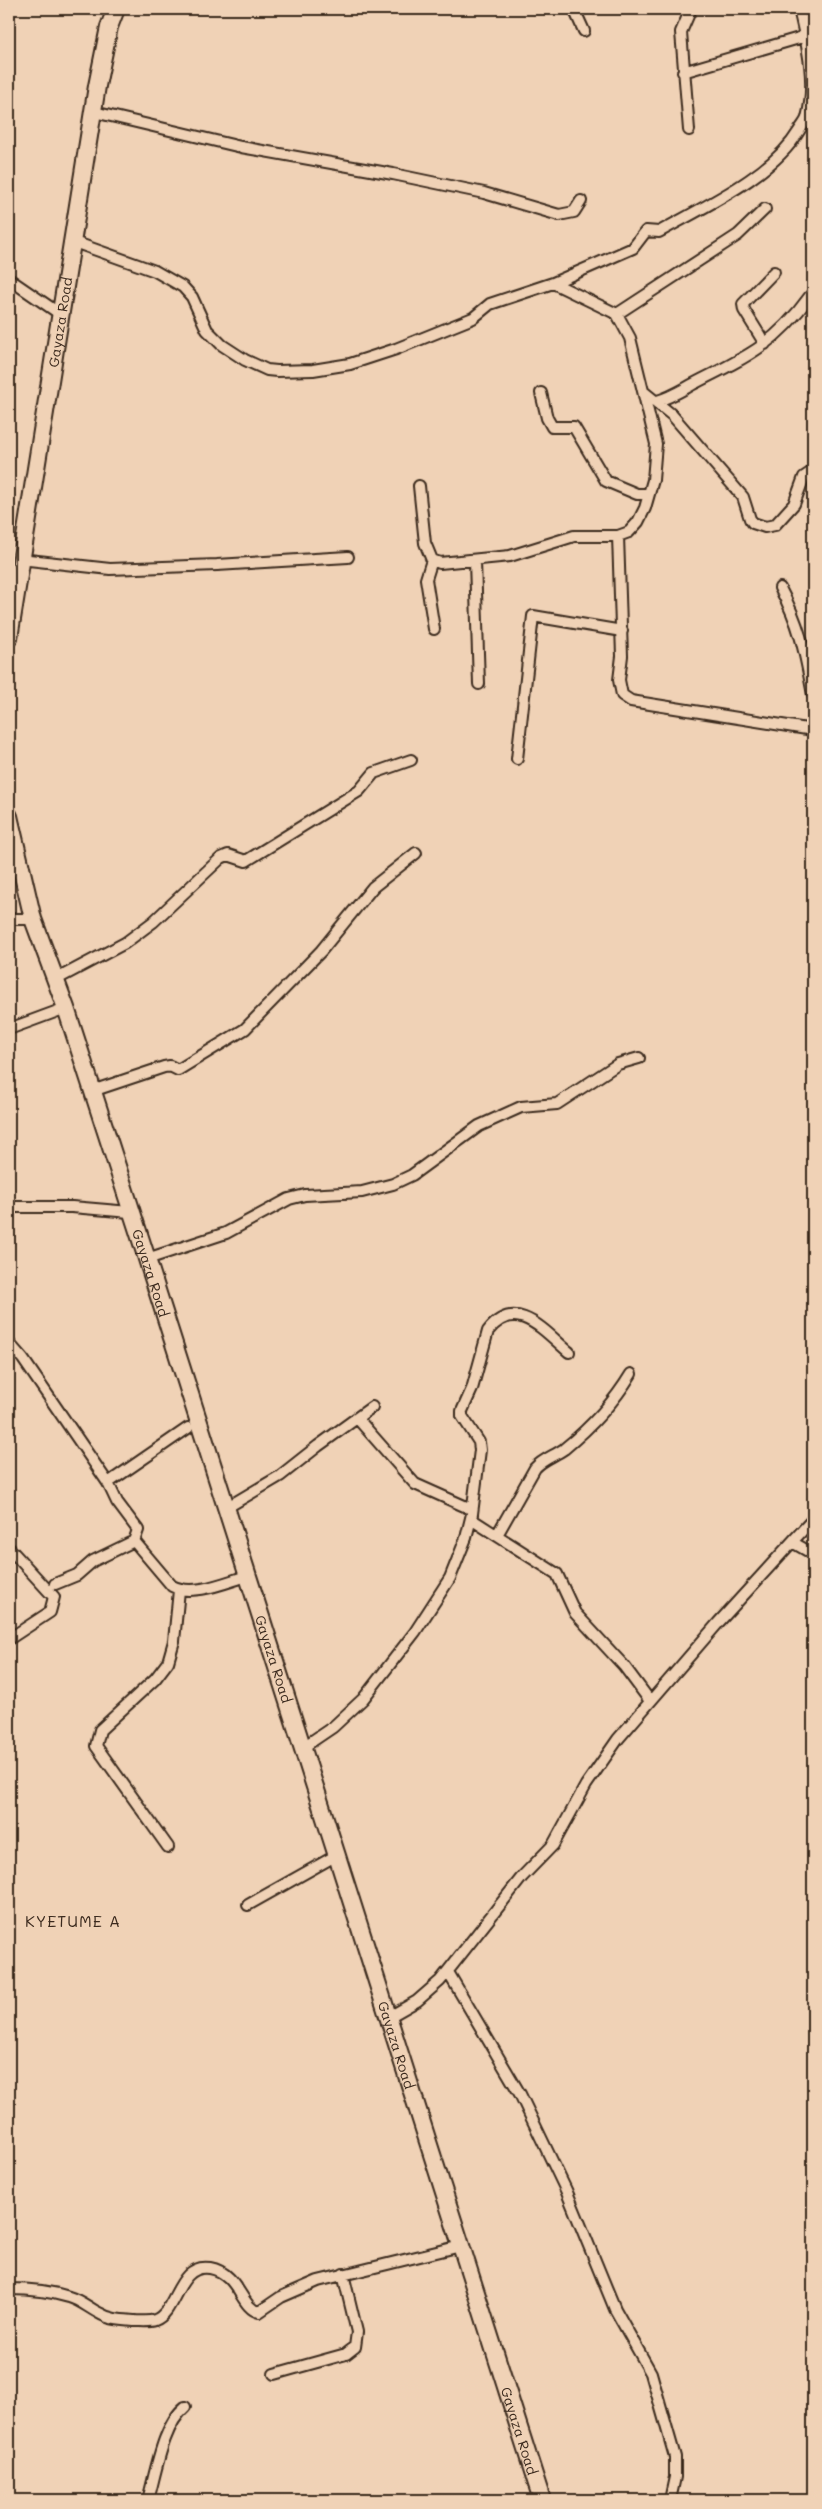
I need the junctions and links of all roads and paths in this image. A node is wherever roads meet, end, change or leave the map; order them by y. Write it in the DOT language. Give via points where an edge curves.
graph roads {
  1 [pos="116,9"];
  2 [pos="574,9"];
  3 [pos="691,9"];
  4 [pos="799,9"];
  5 [pos="584,31"];
  6 [pos="806,36"];
  7 [pos="683,72"];
  8 [pos="812,91"];
  9 [pos="94,112"];
  10 [pos="689,130"];
  11 [pos="581,201"];
  12 [pos="765,208"];
  13 [pos="74,242"];
  14 [pos="774,272"];
  15 [pos="9,279"];
  16 [pos="552,284"];
  17 [pos="810,296"];
  18 [pos="60,314"];
  19 [pos="616,314"];
  20 [pos="765,344"];
  21 [pos="541,393"];
  22 [pos="645,393"];
  23 [pos="657,401"];
  24 [pos="813,471"];
  25 [pos="419,486"];
  26 [pos="648,494"];
  27 [pos="618,536"];
  28 [pos="348,557"];
  29 [pos="20,559"];
  30 [pos="432,560"];
  31 [pos="475,561"];
  32 [pos="780,588"];
  33 [pos="434,629"];
  34 [pos="622,631"];
  35 [pos="9,638"];
  36 [pos="479,684"];
  37 [pos="813,695"];
  38 [pos="813,730"];
  39 [pos="518,759"];
  40 [pos="411,760"];
  41 [pos="9,816"];
  42 [pos="416,853"];
  43 [pos="9,919"];
  44 [pos="33,919"];
  45 [pos="55,980"];
  46 [pos="66,1008"];
  47 [pos="9,1029"];
  48 [pos="640,1058"];
  49 [pos="92,1091"];
  50 [pos="9,1207"];
  51 [pos="130,1212"];
  52 [pos="147,1259"];
  53 [pos="9,1343"];
  54 [pos="568,1352"];
  55 [pos="631,1374"];
  56 [pos="372,1407"];
  57 [pos="357,1418"];
  58 [pos="188,1428"];
  59 [pos="108,1483"];
  60 [pos="226,1508"];
  61 [pos="471,1514"];
  62 [pos="813,1519"];
  63 [pos="497,1535"];
  64 [pos="134,1542"];
  65 [pos="792,1542"];
  66 [pos="9,1548"];
  67 [pos="813,1554"];
  68 [pos="247,1576"];
  69 [pos="55,1584"];
  70 [pos="179,1590"];
  71 [pos="9,1639"];
  72 [pos="650,1701"];
  73 [pos="302,1748"];
  74 [pos="168,1847"];
  75 [pos="336,1856"];
  76 [pos="248,1904"];
  77 [pos="448,1972"];
  78 [pos="389,2017"];
  79 [pos="461,2246"];
  80 [pos="343,2274"];
  81 [pos="9,2289"];
  82 [pos="274,2374"];
  83 [pos="185,2407"];
  84 [pos="148,2500"];
  85 [pos="542,2500"];
  86 [pos="670,2500"];
  1 -- 9 [label="main road, Gayaza Road"];
  2 -- 5 [label="street"];
  3 -- 7 [label="street" via="682,29"];
  4 -- 6 [label="street"];
  6 -- 7 [label="street"];
  6 -- 8 [label="street"];
  7 -- 10 [label="street"];
  8 -- 16 [label="street" via="807,119 785,151 765,170 659,232 646,231 634,248"];
  9 -- 11 [label="street" via="241,146 484,193 559,215 574,212"];
  9 -- 13 [label="main road, Gayaza Road"];
  12 -- 19 [label="street" via="738,235"];
  13 -- 16 [label="street" via="155,271 183,286 192,297 207,330 222,345 245,360 277,371 350,364 473,318 497,301"];
  13 -- 18 [label="main road, Gayaza Road"];
  14 -- 20 [label="street" via="743,304"];
  15 -- 18 [label="street"];
  16 -- 19 [label="street"];
  17 -- 20 [label="street" via="788,325"];
  18 -- 29 [label="main road, Gayaza Road"];
  19 -- 22 [label="street" via="630,338"];
  20 -- 23 [label="street" via="725,369"];
  21 -- 26 [label="street" via="552,427 574,427 606,481 637,494"];
  22 -- 23 [label="street"];
  22 -- 26 [label="street" via="656,444 653,480"];
  23 -- 24 [label="street" via="743,497 750,519 758,525 775,525 794,504 804,477"];
  25 -- 30 [label="street" via="425,543"];
  26 -- 27 [label="street" via="638,522 629,532"];
  27 -- 31 [label="street" via="574,536 510,556"];
  27 -- 34 [label="street"];
  28 -- 29 [label="street" via="110,569"];
  29 -- 35 [label="main road, Gayaza Road"];
  30 -- 31 [label="street" via="440,563"];
  30 -- 33 [label="street" via="426,579"];
  31 -- 36 [label="street"];
  32 -- 37 [label="street" via="801,634"];
  34 -- 38 [label="street" via="620,690 631,702"];
  34 -- 39 [label="street" via="533,616"];
  40 -- 45 [label="street" via="374,773 359,791 246,861 228,855 221,858 153,922 125,943"];
  41 -- 44 [label="main road, Gayaza Road"];
  42 -- 49 [label="street" via="373,887 321,951 245,1029 178,1070 164,1067"];
  43 -- 44 [label="street"];
  44 -- 45 [label="main road, Gayaza Road"];
  45 -- 46 [label="main road, Gayaza Road"];
  46 -- 47 [label="street"];
  46 -- 49 [label="main road, Gayaza Road"];
  48 -- 52 [label="street" via="618,1064 558,1104 521,1107 479,1126 412,1175 393,1184 362,1192 289,1199 226,1233"];
  49 -- 51 [label="main road, Gayaza Road"];
  50 -- 51 [label="street" via="72,1207"];
  51 -- 52 [label="main road, Gayaza Road"];
  52 -- 60 [label="main road, Gayaza Road"];
  53 -- 59 [label="street"];
  54 -- 61 [label="street" via="533,1321 520,1314 493,1324 488,1331 472,1389 462,1410 480,1450"];
  55 -- 63 [label="street" via="603,1414 562,1450 535,1468"];
  56 -- 57 [label="street"];
  57 -- 60 [label="street" via="280,1476"];
  57 -- 61 [label="street" via="415,1484"];
  58 -- 59 [label="street"];
  59 -- 64 [label="street" via="138,1530"];
  60 -- 68 [label="main road, Gayaza Road"];
  61 -- 63 [label="street"];
  61 -- 73 [label="street" via="466,1538 450,1578 415,1632 356,1706 333,1728"];
  62 -- 65 [label="street"];
  63 -- 72 [label="street" via="561,1578 575,1613 624,1666"];
  64 -- 69 [label="street" via="93,1561 78,1575"];
  64 -- 70 [label="street"];
  65 -- 67 [label="street"];
  65 -- 72 [label="street"];
  66 -- 71 [label="street" via="54,1597 50,1612"];
  68 -- 70 [label="street" via="194,1590"];
  68 -- 73 [label="main road, Gayaza Road"];
  70 -- 74 [label="street" via="174,1641 168,1662 155,1679 100,1730 96,1746"];
  72 -- 77 [label="street" via="603,1760 553,1845 522,1877"];
  73 -- 75 [label="main road, Gayaza Road"];
  75 -- 76 [label="street"];
  75 -- 78 [label="main road, Gayaza Road"];
  77 -- 78 [label="street" via="429,1993"];
  77 -- 86 [label="street" via="520,2094 566,2190 615,2310 651,2373 675,2457"];
  78 -- 79 [label="main road, Gayaza Road"];
  79 -- 80 [label="street"];
  79 -- 85 [label="main road, Gayaza Road"];
  80 -- 81 [label="street" via="281,2297 259,2312 250,2308 235,2283 225,2275 209,2268 198,2270 182,2282 163,2315 148,2321 110,2318 71,2297"];
  80 -- 82 [label="street" via="357,2332 355,2347 346,2354"];
  83 -- 84 [label="street" via="172,2424"];
}
